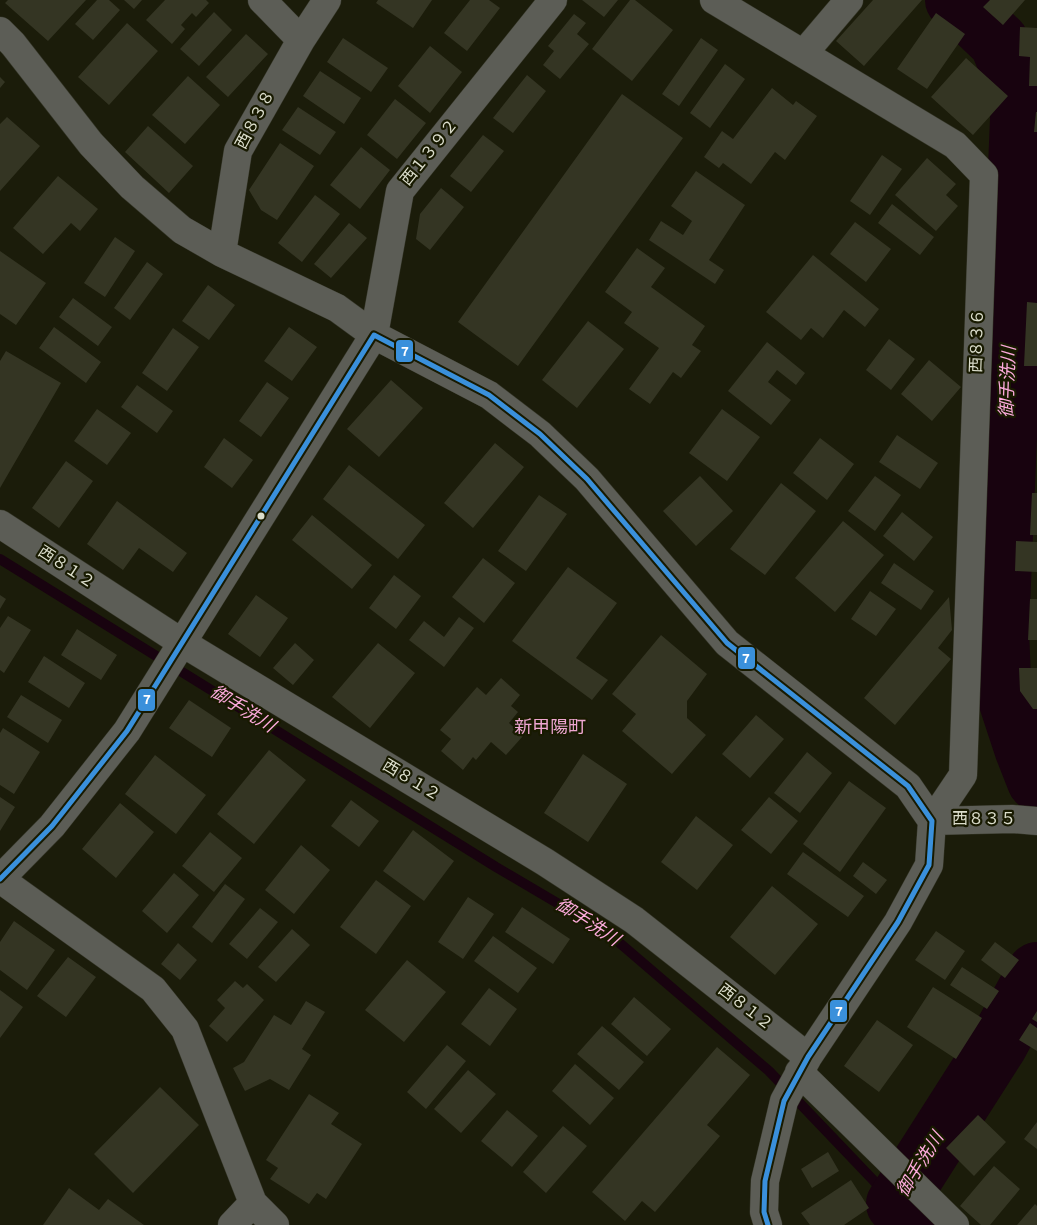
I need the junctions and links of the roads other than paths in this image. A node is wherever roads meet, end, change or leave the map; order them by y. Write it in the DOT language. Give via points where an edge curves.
graph roads {
  1 [pos="262,0"];
  2 [pos="327,0"];
  3 [pos="553,0"];
  4 [pos="714,0"];
  5 [pos="849,0"];
  6 [pos="0,31"];
  7 [pos="301,40"];
  8 [pos="804,53"];
  9 [pos="222,253"];
  10 [pos="374,335"];
  11 [pos="0,524"];
  12 [pos="181,642"];
  13 [pos="932,821"];
  14 [pos="1034,821"];
  15 [pos="0,879"];
  16 [pos="802,1068"];
  17 [pos="253,1203"];
  18 [pos="232,1225"];
  19 [pos="275,1225"];
  20 [pos="768,1225"];
  21 [pos="955,1225"];
  1 -- 7 [label="street"];
  2 -- 7 [label="street, 西８３８"];
  3 -- 10 [label="street, 西１３９２" via="400,191"];
  4 -- 8 [label="street, 西８３６"];
  5 -- 8 [label="street"];
  6 -- 9 [label="street" via="91,144 132,187 182,230"];
  7 -- 9 [label="street, 西８３８" via="238,151"];
  8 -- 13 [label="street, 西８３６" via="955,145 984,175 963,775"];
  9 -- 10 [label="street" via="336,308"];
  10 -- 12 [label="street"];
  10 -- 13 [label="street" via="489,395 540,434 587,479 727,643 908,786"];
  11 -- 12 [label="street, 西８１２"];
  12 -- 15 [label="street" via="127,732 52,826"];
  12 -- 16 [label="street, 西８１２" via="545,862 634,920"];
  13 -- 14 [label="street, 西８３５"];
  13 -- 16 [label="street" via="929,865 898,922"];
  15 -- 17 [label="street" via="153,989 186,1029"];
  16 -- 20 [label="street" via="784,1100 765,1181 764,1212"];
  16 -- 21 [label="street, 西８１２"];
  17 -- 18 [label="street"];
  17 -- 19 [label="street"];
}
